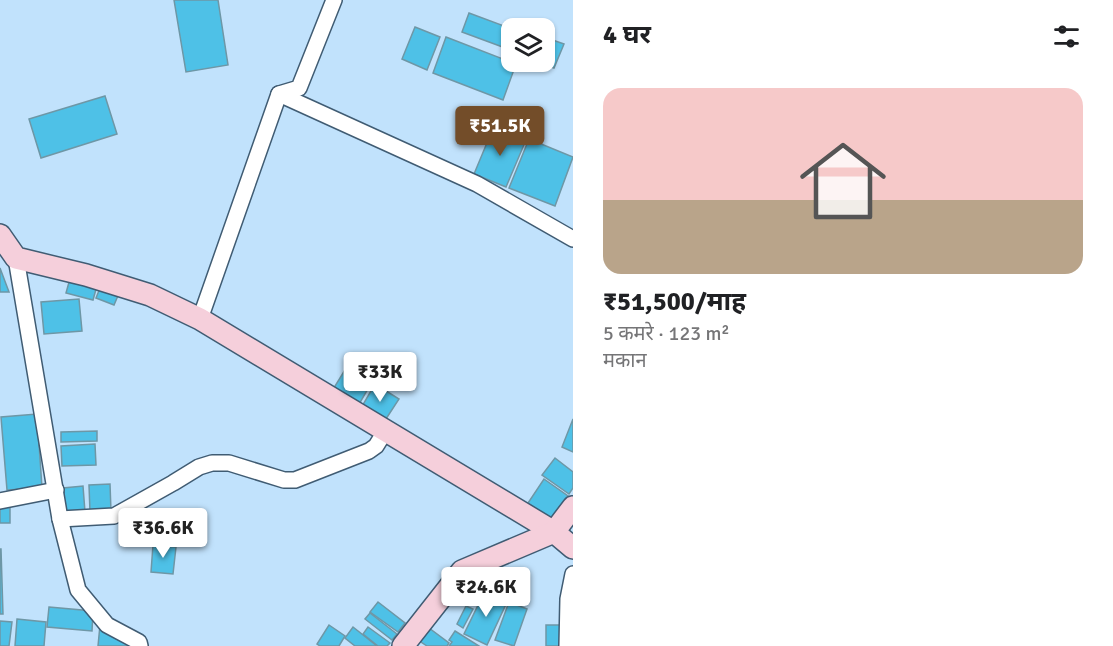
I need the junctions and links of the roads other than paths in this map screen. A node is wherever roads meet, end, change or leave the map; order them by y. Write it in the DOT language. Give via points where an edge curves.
graph roads {
  1 [pos="334,0"];
  2 [pos="279,94"];
  3 [pos="0,235"];
  4 [pos="573,239"];
  5 [pos="16,258"];
  6 [pos="200,319"];
  7 [pos="386,430"];
  8 [pos="56,490"];
  9 [pos="0,501"];
  10 [pos="573,507"];
  11 [pos="60,519"];
  12 [pos="554,532"];
  13 [pos="573,548"];
  14 [pos="573,574"];
  15 [pos="140,646"];
  16 [pos="403,646"];
  17 [pos="567,646"];
  1 -- 2 [label="street" via="299,88"];
  2 -- 4 [label="street" via="477,184"];
  2 -- 6 [label="street"];
  3 -- 5 [label="street"];
  5 -- 6 [label="street" via="150,295"];
  5 -- 8 [label="street"];
  6 -- 7 [label="street"];
  7 -- 11 [label="street" via="369,451 296,480 229,463 212,463 114,516"];
  7 -- 12 [label="street"];
  8 -- 9 [label="street"];
  8 -- 11 [label="street"];
  10 -- 12 [label="street"];
  11 -- 15 [label="street" via="78,590 107,625"];
  12 -- 13 [label="street"];
  12 -- 16 [label="street" via="462,570"];
  14 -- 17 [label="street"];
}
